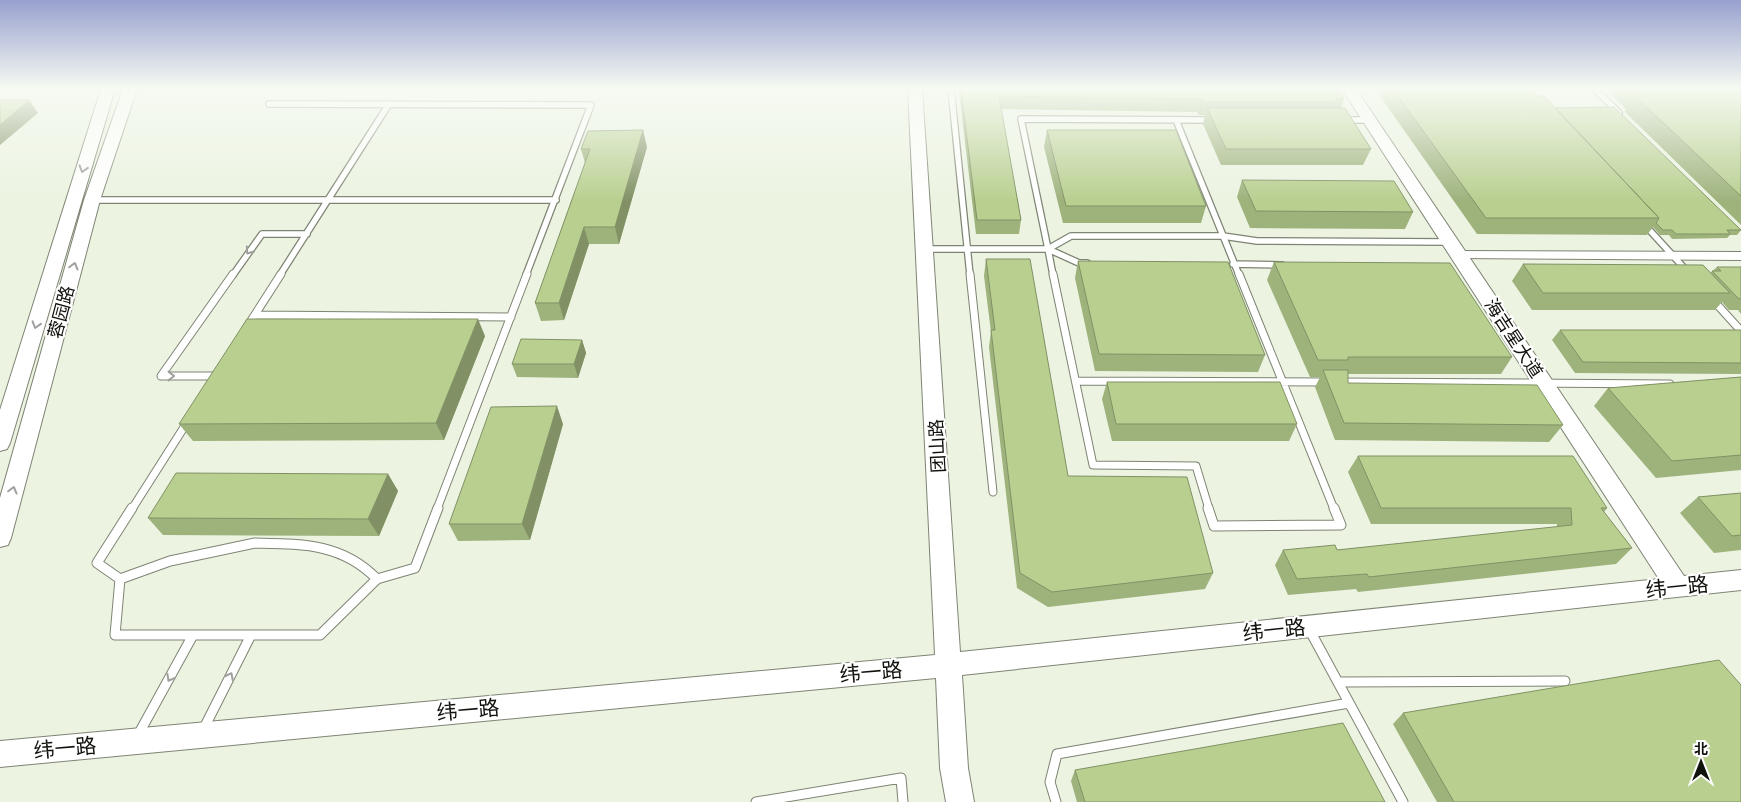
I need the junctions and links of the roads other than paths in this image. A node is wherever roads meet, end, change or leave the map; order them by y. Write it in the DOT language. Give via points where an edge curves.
graph roads {
  1 [pos="97,126"];
  2 [pos="117,126"];
  3 [pos="375,126"];
  4 [pos="583,126"];
  5 [pos="917,126"];
  6 [pos="955,126"];
  7 [pos="1023,126"];
  8 [pos="1179,126"];
  9 [pos="1374,126"];
  10 [pos="92,200"];
  11 [pos="328,200"];
  12 [pos="556,200"];
  13 [pos="1640,219"];
  14 [pos="307,234"];
  15 [pos="1223,236"];
  16 [pos="926,249"];
  17 [pos="967,249"];
  18 [pos="1048,249"];
  19 [pos="1673,256"];
  20 [pos="1741,256"];
  21 [pos="1458,257"];
  22 [pos="1098,264"];
  23 [pos="1225,264"];
  24 [pos="1235,264"];
  25 [pos="1293,265"];
  26 [pos="1692,276"];
  27 [pos="1710,297"];
  28 [pos="255,316"];
  29 [pos="511,317"];
  30 [pos="245,330"];
  31 [pos="1741,331"];
  32 [pos="221,368"];
  33 [pos="216,376"];
  34 [pos="1076,380"];
  35 [pos="1283,382"];
  36 [pos="211,384"];
  37 [pos="1544,384"];
  38 [pos="1682,384"];
  39 [pos="190,416"];
  40 [pos="0,443"];
  41 [pos="993,492"];
  42 [pos="0,538"];
  43 [pos="120,579"];
  44 [pos="377,579"];
  45 [pos="1741,580"];
  46 [pos="1678,587"];
  47 [pos="1308,626"];
  48 [pos="193,635"];
  49 [pos="251,635"];
  50 [pos="950,665"];
  51 [pos="1564,681"];
  52 [pos="1338,682"];
  53 [pos="1350,703"];
  54 [pos="200,735"];
  55 [pos="135,741"];
  56 [pos="0,754"];
  57 [pos="756,802"];
  58 [pos="904,802"];
  59 [pos="960,802"];
  60 [pos="1056,802"];
  61 [pos="1403,802"];
  1 -- 40 [label="street, 蓉园路, one-way"];
  2 -- 10 [label="street, 蓉园路"];
  3 -- 11 [label="lane"];
  4 -- 12 [label="lane"];
  5 -- 16 [label="street, 团山路"];
  6 -- 17 [label="lane"];
  7 -- 18 [label="lane"];
  8 -- 15 [label="lane"];
  9 -- 21 [label="street, 海吉星大道"];
  10 -- 11 [label="lane"];
  42 -- 10 [label="street, 蓉园路, one-way"];
  11 -- 12 [label="lane"];
  11 -- 14 [label="lane"];
  12 -- 29 [label="lane"];
  13 -- 19 [label="lane"];
  14 -- 28 [label="lane"];
  14 -- 33 [label="lane, one-way" via="262,234 161,376"];
  15 -- 18 [label="lane" via="1071,236"];
  15 -- 21 [label="lane"];
  15 -- 24 [label="lane"];
  16 -- 17 [label="lane"];
  16 -- 50 [label="street, 团山路"];
  17 -- 18 [label="lane"];
  17 -- 41 [label="lane"];
  18 -- 22 [label="lane" via="1079,263"];
  18 -- 34 [label="lane"];
  19 -- 20 [label="street"];
  19 -- 21 [label="street"];
  19 -- 26 [label="lane"];
  21 -- 37 [label="street, 海吉星大道"];
  23 -- 24 [label="lane"];
  24 -- 25 [label="lane"];
  24 -- 35 [label="lane"];
  27 -- 31 [label="lane"];
  28 -- 29 [label="lane"];
  28 -- 30 [label="lane"];
  29 -- 44 [label="lane" via="415,568"];
  32 -- 33 [label="lane"];
  33 -- 36 [label="lane"];
  34 -- 35 [label="lane"];
  34 -- 35 [label="lane" via="1093,465 1196,466 1214,526 1341,525"];
  35 -- 37 [label="lane"];
  37 -- 38 [label="lane"];
  37 -- 46 [label="street, 海吉星大道"];
  39 -- 43 [label="lane" via="97,563"];
  43 -- 44 [label="lane" via="170,561 255,543 326,549 358,561"];
  43 -- 48 [label="lane" via="115,635"];
  44 -- 49 [label="lane" via="320,635"];
  45 -- 46 [label="street, 纬一路"];
  46 -- 47 [label="street, 纬一路"];
  47 -- 50 [label="street, 纬一路"];
  47 -- 52 [label="lane"];
  48 -- 49 [label="lane"];
  48 -- 55 [label="lane, one-way"];
  54 -- 49 [label="lane, one-way"];
  50 -- 54 [label="street, 纬一路"];
  50 -- 59 [label="street, 团山路" via="954,768"];
  51 -- 52 [label="lane"];
  52 -- 53 [label="lane"];
  53 -- 60 [label="lane" via="1057,754 1050,782"];
  53 -- 61 [label="lane"];
  54 -- 55 [label="street, 纬一路"];
  55 -- 56 [label="street, 纬一路"];
  57 -- 58 [label="lane" via="901,778"];
}
